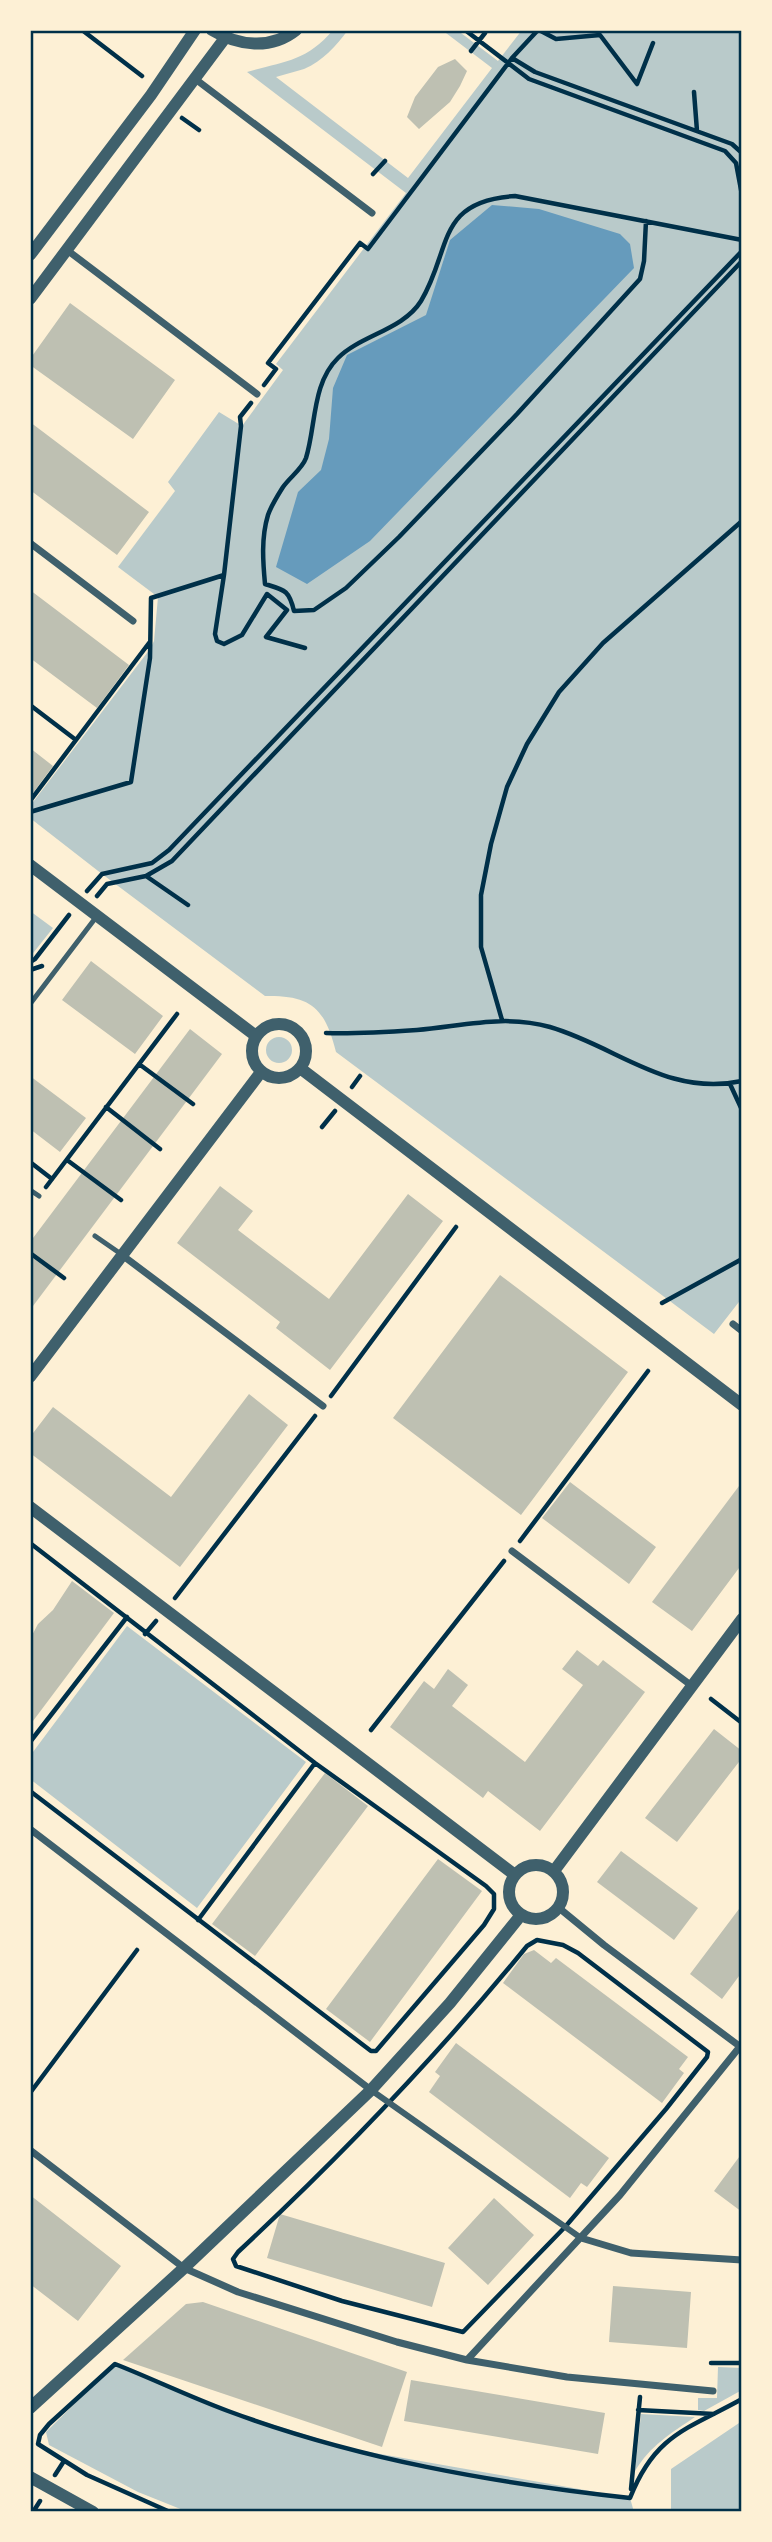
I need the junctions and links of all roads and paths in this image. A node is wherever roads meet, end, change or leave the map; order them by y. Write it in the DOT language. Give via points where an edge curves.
graph roads {
  1 [pos="82,30"];
  2 [pos="195,30"];
  3 [pos="212,30"];
  4 [pos="296,30"];
  5 [pos="465,30"];
  6 [pos="538,30"];
  7 [pos="485,33"];
  8 [pos="225,38"];
  9 [pos="480,41"];
  10 [pos="653,43"];
  11 [pos="471,51"];
  12 [pos="510,60"];
  13 [pos="142,76"];
  14 [pos="194,78"];
  15 [pos="694,92"];
  16 [pos="697,131"];
  17 [pos="742,153"];
  18 [pos="385,161"];
  19 [pos="373,174"];
  20 [pos="742,195"];
  21 [pos="372,213"];
  22 [pos="646,221"];
  23 [pos="742,240"];
  24 [pos="67,250"];
  25 [pos="742,251"];
  26 [pos="30,255"];
  27 [pos="742,261"];
  28 [pos="30,299"];
  29 [pos="257,394"];
  30 [pos="742,521"];
  31 [pos="30,543"];
  32 [pos="224,575"];
  33 [pos="132,621"];
  34 [pos="149,642"];
  35 [pos="305,648"];
  36 [pos="30,705"];
  37 [pos="76,740"];
  38 [pos="30,801"];
  39 [pos="30,812"];
  40 [pos="30,864"];
  41 [pos="146,876"];
  42 [pos="107,884"];
  43 [pos="79,902"];
  44 [pos="188,905"];
  45 [pos="97,916"];
  46 [pos="30,962"];
  47 [pos="30,1004"];
  48 [pos="177,1014"];
  49 [pos="502,1020"];
  50 [pos="326,1034"];
  51 [pos="256,1036"];
  52 [pos="139,1064"];
  53 [pos="300,1068"];
  54 [pos="261,1072"];
  55 [pos="742,1081"];
  56 [pos="730,1084"];
  57 [pos="193,1104"];
  58 [pos="106,1107"];
  59 [pos="742,1110"];
  60 [pos="160,1149"];
  61 [pos="66,1160"];
  62 [pos="30,1162"];
  63 [pos="52,1179"];
  64 [pos="30,1190"];
  65 [pos="39,1196"];
  66 [pos="121,1200"];
  67 [pos="456,1227"];
  68 [pos="95,1236"];
  69 [pos="30,1253"];
  70 [pos="122,1255"];
  71 [pos="742,1259"];
  72 [pos="64,1278"];
  73 [pos="662,1303"];
  74 [pos="733,1324"];
  75 [pos="742,1331"];
  76 [pos="30,1377"];
  77 [pos="742,1405"];
  78 [pos="323,1406"];
  79 [pos="30,1507"];
  80 [pos="30,1544"];
  81 [pos="512,1551"];
  82 [pos="166,1609"];
  83 [pos="127,1617"];
  84 [pos="742,1619"];
  85 [pos="145,1634"];
  86 [pos="692,1686"];
  87 [pos="711,1699"];
  88 [pos="742,1723"];
  89 [pos="30,1742"];
  90 [pos="315,1763"];
  91 [pos="30,1791"];
  92 [pos="30,1829"];
  93 [pos="554,1871"];
  94 [pos="515,1875"];
  95 [pos="559,1908"];
  96 [pos="521,1915"];
  97 [pos="198,1920"];
  98 [pos="137,1950"];
  99 [pos="741,2046"];
  100 [pos="371,2090"];
  101 [pos="30,2092"];
  102 [pos="30,2150"];
  103 [pos="580,2238"];
  104 [pos="742,2260"];
  105 [pos="184,2268"];
  106 [pos="467,2360"];
  107 [pos="711,2363"];
  108 [pos="742,2363"];
  109 [pos="641,2386"];
  110 [pos="713,2391"];
  111 [pos="742,2399"];
  112 [pos="30,2408"];
  113 [pos="638,2410"];
  114 [pos="715,2414"];
  115 [pos="30,2477"];
  116 [pos="630,2498"];
  117 [pos="93,2512"];
  118 [pos="170,2512"];
  1 -- 13 [label="path"];
  2 -- 26 [label="street"];
  3 -- 8 [label="street"];
  4 -- 8 [label="street" via="269,43"];
  5 -- 9 [label="path"];
  6 -- 10 [label="path" via="556,39 600,35 636,84"];
  6 -- 12 [label="path"];
  7 -- 9 [label="path"];
  8 -- 14 [label="street"];
  9 -- 11 [label="path"];
  9 -- 12 [label="path"];
  12 -- 16 [label="path"];
  12 -- 20 [label="path" via="529,79 725,151 736,163"];
  12 -- 29 [label="path" via="368,249 360,243 268,363 276,369"];
  14 -- 21 [label="street"];
  14 -- 24 [label="street"];
  15 -- 16 [label="path"];
  16 -- 17 [label="path" via="732,144"];
  18 -- 19 [label="path"];
  22 -- 22 [label="path" via="515,196 491,198 452,224 420,303 408,316 338,357 325,375 305,461 268,515 262,554 265,584 284,589 294,611 314,610 355,579 517,414 640,279"];
  22 -- 23 [label="path"];
  24 -- 28 [label="street"];
  24 -- 29 [label="street"];
  25 -- 43 [label="path" via="169,850 152,863 102,874"];
  27 -- 41 [label="path" via="172,861"];
  29 -- 32 [label="path" via="240,417"];
  30 -- 49 [label="path" via="603,643 559,692 527,744 507,787 481,895 481,947"];
  31 -- 33 [label="street"];
  32 -- 34 [label="path" via="151,598"];
  32 -- 35 [label="path" via="217,640 224,643 242,635 267,594 287,610 267,636"];
  34 -- 37 [label="path"];
  34 -- 39 [label="path" via="131,782"];
  36 -- 37 [label="path"];
  37 -- 38 [label="path"];
  40 -- 43 [label="street"];
  41 -- 42 [label="path"];
  41 -- 44 [label="path"];
  43 -- 45 [label="street"];
  43 -- 46 [label="path"];
  45 -- 47 [label="lane"];
  45 -- 51 [label="street"];
  48 -- 52 [label="path"];
  49 -- 50 [label="path"];
  49 -- 56 [label="path" via="526,1021 574,1035 667,1078 692,1084"];
  51 -- 53 [label="street" via="267,1026 282,1024 295,1029 304,1041 306,1055"];
  51 -- 54 [label="street" via="251,1048"];
  52 -- 57 [label="path"];
  52 -- 58 [label="path"];
  53 -- 54 [label="street" via="281,1079"];
  53 -- 77 [label="street"];
  54 -- 70 [label="street"];
  55 -- 56 [label="path"];
  56 -- 59 [label="path"];
  58 -- 60 [label="path"];
  58 -- 61 [label="path"];
  61 -- 63 [label="path"];
  61 -- 66 [label="path"];
  62 -- 63 [label="path"];
  63 -- 65 [label="path"];
  64 -- 65 [label="lane"];
  67 -- 78 [label="path"];
  68 -- 70 [label="lane"];
  69 -- 72 [label="path"];
  70 -- 76 [label="street"];
  70 -- 78 [label="street"];
  71 -- 73 [label="path"];
  74 -- 75 [label="street"];
  78 -- 82 [label="path"];
  79 -- 82 [label="street"];
  80 -- 83 [label="path"];
  81 -- 86 [label="street"];
  82 -- 85 [label="path"];
  82 -- 94 [label="street"];
  83 -- 85 [label="path"];
  83 -- 89 [label="path"];
  84 -- 86 [label="street"];
  85 -- 90 [label="path"];
  86 -- 93 [label="street"];
  87 -- 88 [label="path"];
  90 -- 97 [label="path"];
  90 -- 97 [label="path" via="486,1886 494,1894 494,1909 484,1925 376,2051 371,2051"];
  91 -- 97 [label="path"];
  92 -- 100 [label="street"];
  93 -- 94 [label="street" via="534,1865"];
  93 -- 95 [label="street" via="564,1889"];
  94 -- 96 [label="street" via="509,1896"];
  95 -- 96 [label="street" via="541,1919"];
  95 -- 99 [label="street"];
  96 -- 100 [label="street"];
  98 -- 101 [label="path"];
  99 -- 103 [label="street"];
  100 -- 103 [label="street"];
  100 -- 105 [label="street"];
  102 -- 105 [label="street"];
  103 -- 104 [label="street" via="631,2253"];
  103 -- 106 [label="street"];
  105 -- 106 [label="street" via="307,2315"];
  105 -- 112 [label="street"];
  106 -- 109 [label="street"];
  107 -- 108 [label="path"];
  109 -- 110 [label="street"];
  109 -- 113 [label="path"];
  111 -- 114 [label="path"];
  113 -- 114 [label="path"];
  113 -- 116 [label="path"];
  114 -- 116 [label="path" via="659,2446"];
  115 -- 117 [label="street"];
  116 -- 118 [label="path" via="458,2474 336,2445 229,2411 115,2364 49,2424 38,2444 87,2475"];
}
